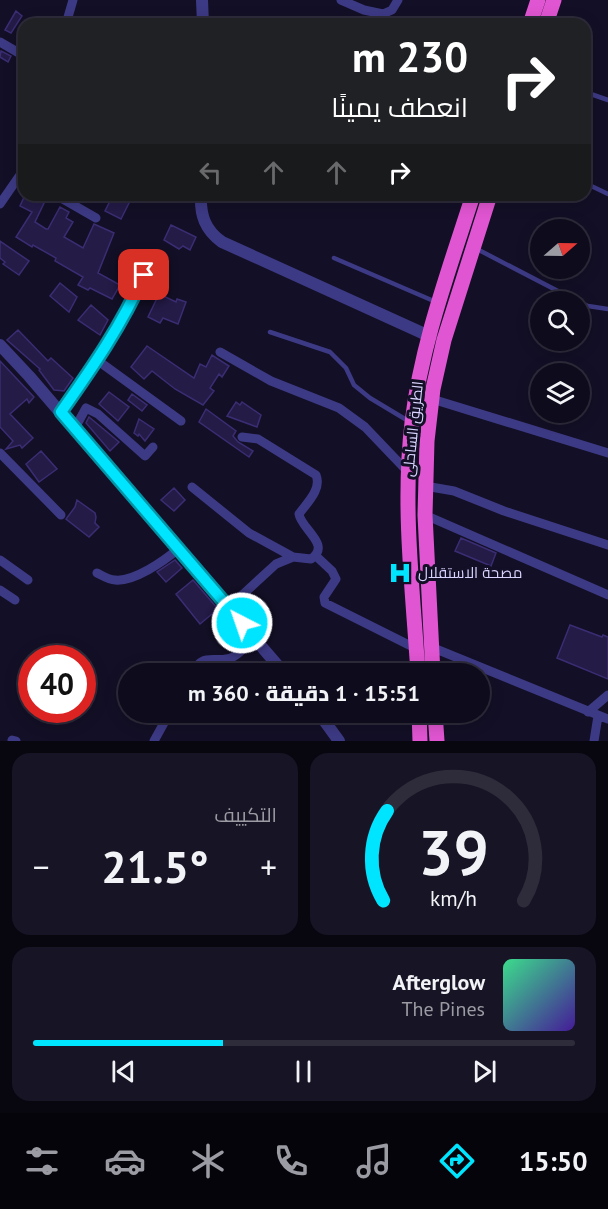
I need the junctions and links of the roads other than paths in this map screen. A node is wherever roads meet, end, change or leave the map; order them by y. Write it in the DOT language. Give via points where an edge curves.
graph roads {
  1 [pos="73,0"];
  2 [pos="202,0"];
  3 [pos="341,0"];
  4 [pos="398,0"];
  5 [pos="538,0"];
  6 [pos="554,0"];
  7 [pos="68,18"];
  8 [pos="203,18"];
  9 [pos="532,18"];
  10 [pos="548,18"];
  11 [pos="0,42"];
  12 [pos="18,52"];
  13 [pos="591,94"];
  14 [pos="608,100"];
  15 [pos="18,181"];
  16 [pos="591,186"];
  17 [pos="608,194"];
  18 [pos="66,201"];
  19 [pos="200,201"];
  20 [pos="471,201"];
  21 [pos="488,201"];
  22 [pos="0,204"];
  23 [pos="96,218"];
  24 [pos="473,246"];
  25 [pos="334,258"];
  26 [pos="151,259"];
  27 [pos="558,291"];
  28 [pos="439,303"];
  29 [pos="590,306"];
  30 [pos="608,309"];
  31 [pos="270,332"];
  32 [pos="429,336"];
  33 [pos="0,345"];
  34 [pos="220,352"];
  35 [pos="97,360"];
  36 [pos="432,399"];
  37 [pos="61,412"];
  38 [pos="181,421"];
  39 [pos="412,423"];
  40 [pos="75,428"];
  41 [pos="242,436"];
  42 [pos="153,447"];
  43 [pos="0,453"];
  44 [pos="608,453"];
  45 [pos="408,472"];
  46 [pos="425,486"];
  47 [pos="192,487"];
  48 [pos="61,515"];
  49 [pos="425,515"];
  50 [pos="608,545"];
  51 [pos="178,549"];
  52 [pos="316,556"];
  53 [pos="293,557"];
  54 [pos="0,560"];
  55 [pos="98,573"];
  56 [pos="28,580"];
  57 [pos="0,590"];
  58 [pos="608,595"];
  59 [pos="15,600"];
  60 [pos="228,608"];
  61 [pos="255,639"];
  62 [pos="424,648"];
  63 [pos="200,663"];
  64 [pos="276,663"];
  65 [pos="421,663"];
  66 [pos="429,663"];
  67 [pos="608,695"];
  68 [pos="588,712"];
  69 [pos="603,718"];
  70 [pos="164,723"];
  71 [pos="326,723"];
  72 [pos="419,723"];
  73 [pos="436,723"];
  74 [pos="154,741"];
  75 [pos="339,741"];
  76 [pos="420,741"];
  77 [pos="437,741"];
  78 [pos="594,741"];
  1 -- 7 [label="street"];
  2 -- 8 [label="street"];
  3 -- 4 [label="street" via="383,14 392,10"];
  5 -- 9 [label="highway"];
  6 -- 10 [label="highway"];
  11 -- 12 [label="street"];
  13 -- 14 [label="lane"];
  15 -- 22 [label="street"];
  16 -- 17 [label="lane"];
  18 -- 23 [label="street"];
  19 -- 32 [label="street" via="203,221 222,242"];
  20 -- 28 [label="highway, الطريق الساحلى"];
  21 -- 24 [label="highway, الطريق الساحلى"];
  24 -- 27 [label="lane"];
  24 -- 36 [label="highway, الطريق الساحلى" via="444,340"];
  25 -- 28 [label="lane"];
  26 -- 35 [label="street" via="129,307"];
  28 -- 32 [label="highway, الطريق الساحلى"];
  29 -- 30 [label="lane"];
  31 -- 39 [label="lane" via="330,352 346,368 354,385"];
  32 -- 39 [label="highway, الطريق الساحلى"];
  33 -- 37 [label="street"];
  34 -- 45 [label="street" via="271,381 339,408 365,427"];
  35 -- 37 [label="street"];
  35 -- 38 [label="street"];
  36 -- 44 [label="street"];
  36 -- 46 [label="highway, الطريق الساحلى"];
  37 -- 40 [label="street"];
  39 -- 45 [label="highway, الطريق الساحلى"];
  40 -- 42 [label="street" via="86,408 145,456"];
  40 -- 51 [label="street"];
  41 -- 52 [label="street" via="255,438 316,475 317,488 299,514 318,542"];
  43 -- 48 [label="street"];
  45 -- 62 [label="highway, الطريق الساحلى"];
  46 -- 49 [label="highway, الطريق الساحلى"];
  46 -- 50 [label="street" via="454,491"];
  47 -- 53 [label="street" via="249,532"];
  49 -- 58 [label="street"];
  49 -- 62 [label="highway, الطريق الساحلى"];
  51 -- 55 [label="street" via="149,570 123,580"];
  51 -- 60 [label="street"];
  52 -- 53 [label="street"];
  52 -- 62 [label="street" via="336,579 324,597 325,603"];
  53 -- 60 [label="street" via="276,564"];
  54 -- 56 [label="street"];
  57 -- 59 [label="street"];
  60 -- 61 [label="street"];
  61 -- 63 [label="street" via="226,660 206,659"];
  61 -- 64 [label="street"];
  62 -- 65 [label="highway, الطريق الساحلى"];
  62 -- 66 [label="highway, الطريق الساحلى"];
  62 -- 68 [label="street"];
  67 -- 68 [label="street"];
  68 -- 69 [label="street"];
  69 -- 78 [label="street"];
  70 -- 74 [label="street"];
  71 -- 75 [label="street"];
  72 -- 76 [label="highway"];
  73 -- 77 [label="highway"];
}
